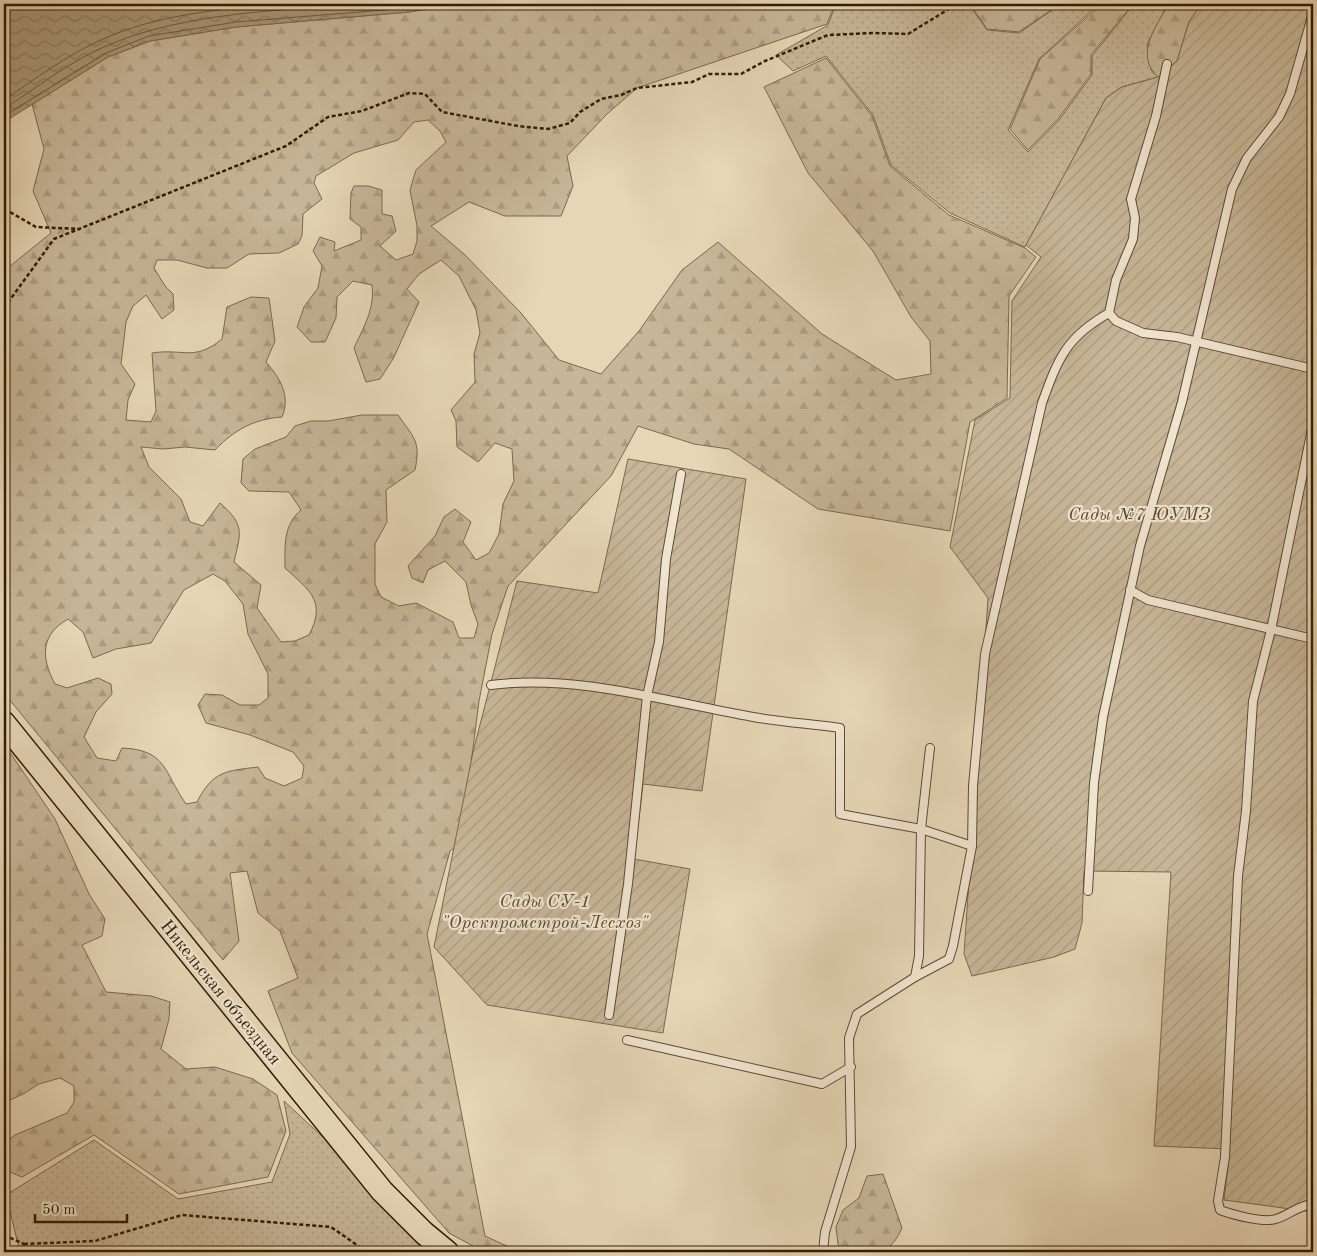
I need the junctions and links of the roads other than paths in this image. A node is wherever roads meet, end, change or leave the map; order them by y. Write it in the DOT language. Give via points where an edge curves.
graph roads {
  1 [pos="1313,13"];
  2 [pos="1167,64"];
  3 [pos="1108,313"];
  4 [pos="1197,341"];
  5 [pos="1313,369"];
  6 [pos="1313,424"];
  7 [pos="681,474"];
  8 [pos="1130,590"];
  9 [pos="1271,630"];
  10 [pos="1313,639"];
  11 [pos="490,685"];
  12 [pos="647,696"];
  13 [pos="4,723"];
  14 [pos="930,748"];
  15 [pos="921,829"];
  16 [pos="972,846"];
  17 [pos="1088,891"];
  18 [pos="915,977"];
  19 [pos="608,1015"];
  20 [pos="627,1040"];
  21 [pos="851,1067"];
  22 [pos="1313,1204"];
  23 [pos="447,1252"];
  24 [pos="824,1252"];
  1 -- 4 [label="lane" via="1290,94 1279,118 1246,158 1232,189"];
  2 -- 3 [label="lane" via="1156,116 1131,199 1136,218 1133,239 1116,280"];
  3 -- 4 [label="lane" via="1116,321 1142,333"];
  3 -- 16 [label="lane" via="1090,323 1067,345 1042,403 985,654 973,786"];
  4 -- 5 [label="lane"];
  4 -- 8 [label="lane"];
  6 -- 9 [label="lane"];
  7 -- 12 [label="lane" via="666,559 659,642"];
  8 -- 9 [label="lane" via="1148,600"];
  8 -- 17 [label="lane" via="1094,783"];
  9 -- 10 [label="lane"];
  9 -- 22 [label="lane" via="1253,701 1248,750 1246,811 1238,876 1225,1157 1218,1201 1220,1210 1232,1215 1273,1220"];
  11 -- 12 [label="lane" via="518,681 580,685"];
  12 -- 15 [label="lane" via="755,717 840,728 840,814"];
  12 -- 19 [label="lane" via="628,884"];
  13 -- 23 [label="main road, Никельская объездная" via="382,1191"];
  14 -- 15 [label="lane"];
  15 -- 16 [label="lane"];
  15 -- 18 [label="lane" via="919,956"];
  16 -- 18 [label="lane" via="949,959"];
  18 -- 21 [label="lane" via="858,1014 850,1038"];
  20 -- 21 [label="lane" via="822,1084"];
  21 -- 24 [label="lane" via="851,1147 825,1232"];
}
